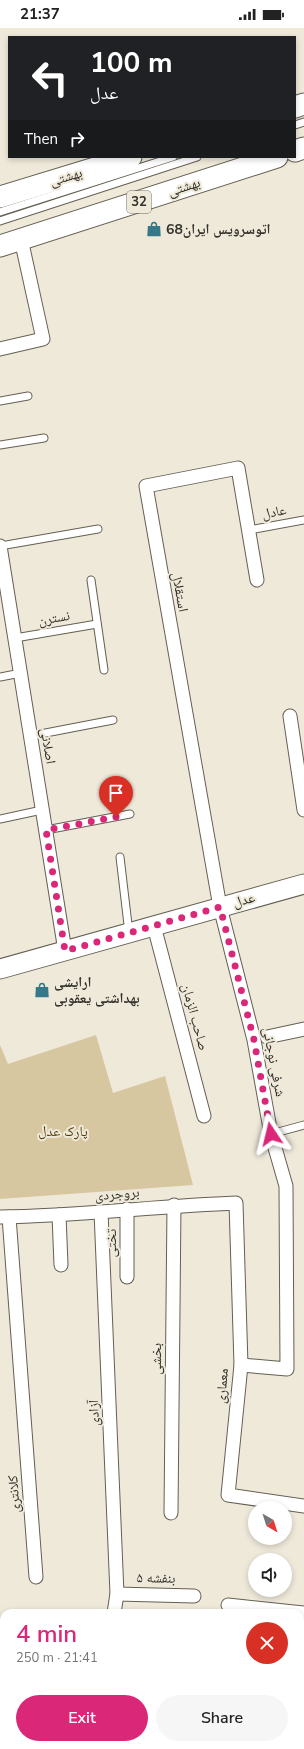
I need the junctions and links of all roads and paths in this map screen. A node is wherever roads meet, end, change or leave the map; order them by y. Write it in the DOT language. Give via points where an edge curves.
graph roads {
  1 [pos="128,158"];
  2 [pos="170,158"];
  3 [pos="194,158"];
  4 [pos="274,158"];
  5 [pos="0,197"];
  6 [pos="0,212"];
  7 [pos="0,221"];
  8 [pos="21,239"];
  9 [pos="0,246"];
  10 [pos="0,349"];
  11 [pos="28,396"];
  12 [pos="0,401"];
  13 [pos="44,438"];
  14 [pos="0,445"];
  15 [pos="304,520"];
  16 [pos="98,529"];
  17 [pos="249,530"];
  18 [pos="0,546"];
  19 [pos="1,562"];
  20 [pos="91,580"];
  21 [pos="257,580"];
  22 [pos="97,624"];
  23 [pos="15,638"];
  24 [pos="104,670"];
  25 [pos="20,673"];
  26 [pos="0,677"];
  27 [pos="290,716"];
  28 [pos="113,720"];
  29 [pos="30,736"];
  30 [pos="42,810"];
  31 [pos="304,810"];
  32 [pos="130,814"];
  33 [pos="0,819"];
  34 [pos="46,830"];
  35 [pos="120,857"];
  36 [pos="304,884"];
  37 [pos="220,907"];
  38 [pos="154,926"];
  39 [pos="130,933"];
  40 [pos="65,951"];
  41 [pos="0,969"];
  42 [pos="304,1029"];
  43 [pos="267,1037"];
  44 [pos="204,1116"];
  45 [pos="304,1125"];
  46 [pos="271,1134"];
  47 [pos="236,1203"];
  48 [pos="174,1205"];
  49 [pos="127,1209"];
  50 [pos="102,1212"];
  51 [pos="59,1215"];
  52 [pos="4,1217"];
  53 [pos="61,1265"];
  54 [pos="127,1276"];
  55 [pos="241,1365"];
  56 [pos="304,1506"];
  57 [pos="171,1513"];
  58 [pos="36,1577"];
  59 [pos="117,1594"];
  60 [pos="194,1596"];
  61 [pos="228,1605"];
  62 [pos="115,1609"];
  63 [pos="262,1609"];
  1 -- 5 [label="main road, بهشتی"];
  2 -- 6 [label="lane"];
  3 -- 7 [label="lane"];
  4 -- 8 [label="main road, بهشتى / 32"];
  8 -- 9 [label="main road, بهشتى / 32"];
  8 -- 10 [label="street" via="43,339"];
  11 -- 12 [label="lane"];
  13 -- 14 [label="lane"];
  15 -- 17 [label="lane, عادل"];
  16 -- 18 [label="lane"];
  17 -- 21 [label="street, استقلال"];
  17 -- 37 [label="street, استقلال" via="238,468 146,486"];
  18 -- 19 [label="street, اصلانی"];
  19 -- 23 [label="street, اصلانی"];
  20 -- 22 [label="lane"];
  22 -- 23 [label="lane, نسترن"];
  22 -- 24 [label="lane"];
  23 -- 25 [label="street, اصلانی"];
  25 -- 26 [label="lane"];
  25 -- 29 [label="street, اصلانی"];
  27 -- 31 [label="street"];
  28 -- 29 [label="lane"];
  29 -- 30 [label="street, اصلانی"];
  30 -- 33 [label="lane"];
  30 -- 34 [label="street, اصلانی"];
  32 -- 34 [label="lane"];
  34 -- 40 [label="street, اصلانی"];
  35 -- 39 [label="lane"];
  36 -- 37 [label="street, عدل"];
  37 -- 38 [label="street, عدل"];
  37 -- 46 [label="street, شرفی نوجانی" via="254,1040"];
  38 -- 39 [label="street, عدل"];
  38 -- 44 [label="street, صاحب الزمان"];
  39 -- 40 [label="street, عدل"];
  40 -- 41 [label="street, عدل"];
  42 -- 43 [label="street"];
  45 -- 46 [label="lane"];
  46 -- 55 [label="street, شرفی نوجانی" via="286,1186 287,1369"];
  47 -- 48 [label="street, بروجردی"];
  47 -- 55 [label="street, معماری"];
  48 -- 49 [label="street, بروجردی"];
  48 -- 57 [label="street, بخشی"];
  49 -- 50 [label="street, بروجردی"];
  49 -- 54 [label="street, تختی"];
  50 -- 51 [label="street, بروجردی"];
  50 -- 59 [label="street, آزادی"];
  51 -- 52 [label="street, بروجردی"];
  51 -- 53 [label="street"];
  52 -- 58 [label="street, کلانتری"];
  55 -- 56 [label="street, معماری" via="228,1495"];
  59 -- 60 [label="street, بنفشه ۵"];
  59 -- 62 [label="street, آزادی"];
  61 -- 63 [label="street"];
}
